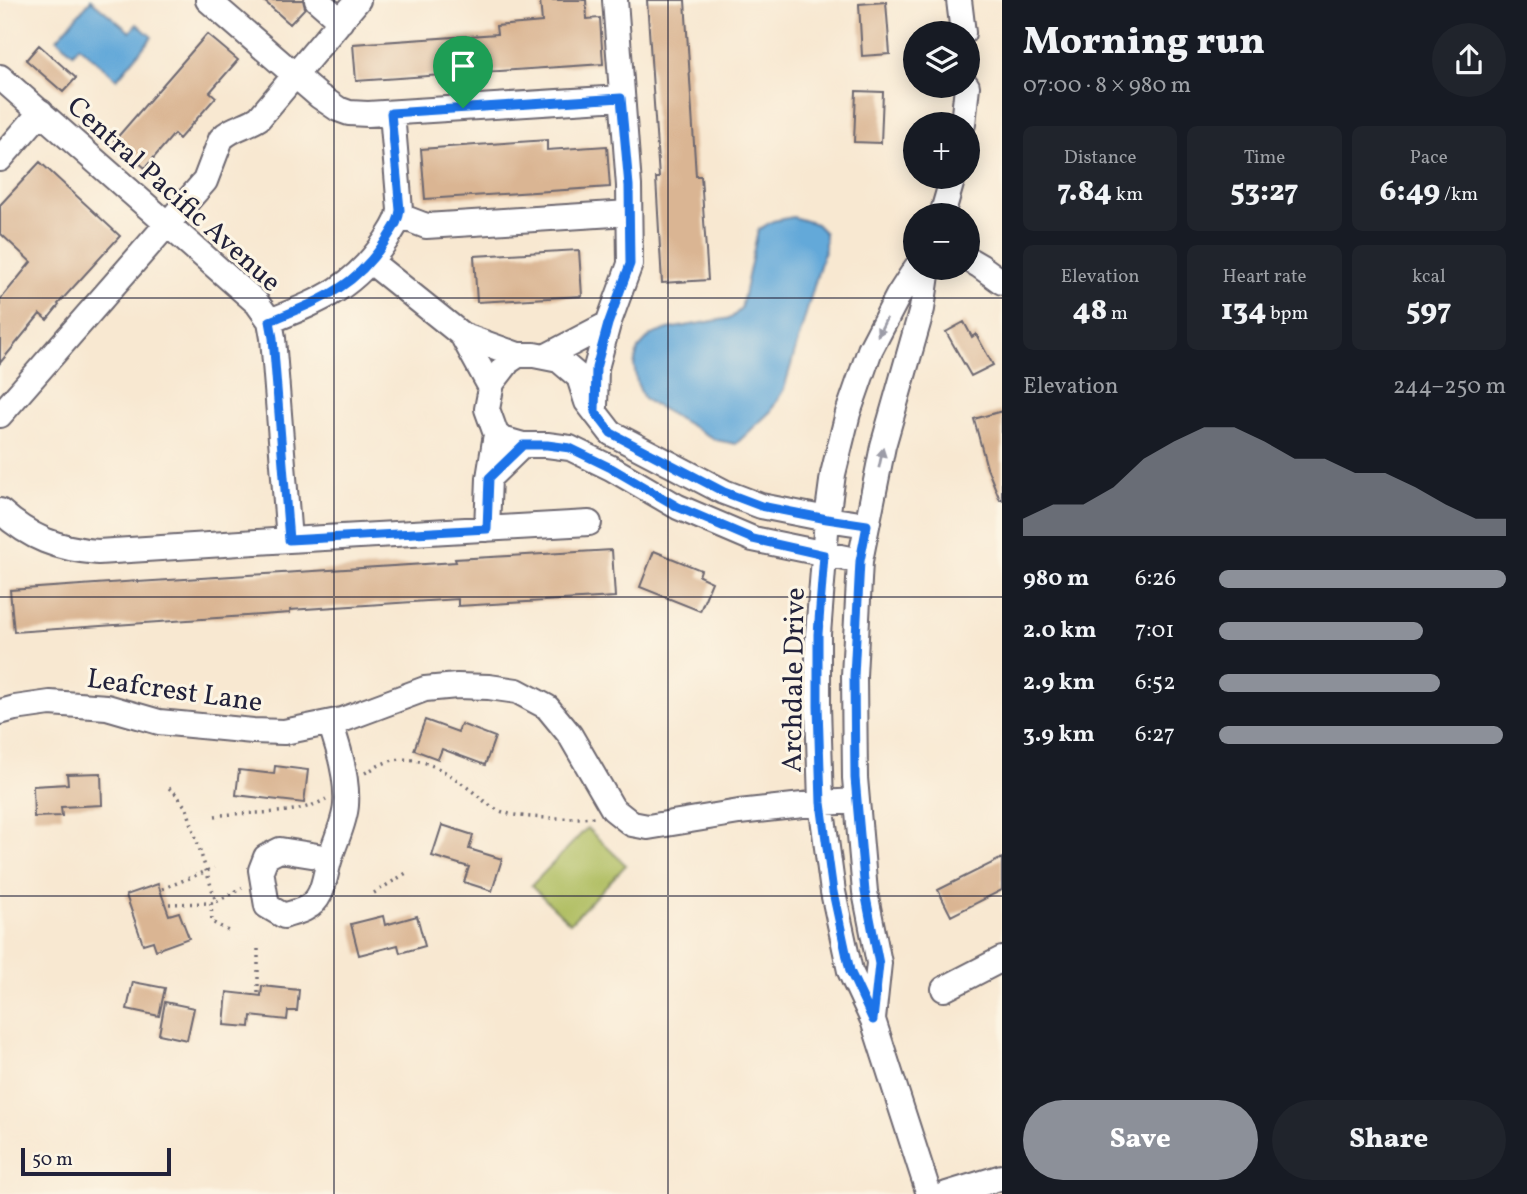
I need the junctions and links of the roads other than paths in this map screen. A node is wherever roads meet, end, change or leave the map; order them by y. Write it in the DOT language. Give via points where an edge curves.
graph roads {
  1 [pos="208,0"];
  2 [pos="317,0"];
  3 [pos="358,0"];
  4 [pos="615,0"];
  5 [pos="959,0"];
  6 [pos="341,21"];
  7 [pos="962,21"];
  8 [pos="294,75"];
  9 [pos="0,77"];
  10 [pos="621,98"];
  11 [pos="41,113"];
  12 [pos="391,113"];
  13 [pos="4,145"];
  14 [pos="629,213"];
  15 [pos="400,216"];
  16 [pos="167,223"];
  17 [pos="371,262"];
  18 [pos="980,265"];
  19 [pos="908,280"];
  20 [pos="927,280"];
  21 [pos="1002,282"];
  22 [pos="270,321"];
  23 [pos="608,324"];
  24 [pos="462,335"];
  25 [pos="519,355"];
  26 [pos="545,357"];
  27 [pos="491,388"];
  28 [pos="595,412"];
  29 [pos="0,415"];
  30 [pos="496,434"];
  31 [pos="523,445"];
  32 [pos="695,476"];
  33 [pos="489,478"];
  34 [pos="678,507"];
  35 [pos="0,511"];
  36 [pos="827,519"];
  37 [pos="589,523"];
  38 [pos="867,525"];
  39 [pos="487,529"];
  40 [pos="289,540"];
  41 [pos="824,555"];
  42 [pos="860,561"];
  43 [pos="0,712"];
  44 [pos="330,723"];
  45 [pos="857,801"];
  46 [pos="821,803"];
  47 [pos="330,858"];
  48 [pos="1002,959"];
  49 [pos="944,989"];
  50 [pos="873,1020"];
  51 [pos="1000,1183"];
  52 [pos="929,1194"];
  53 [pos="947,1194"];
  1 -- 8 [label="street"];
  2 -- 6 [label="street"];
  3 -- 6 [label="street"];
  4 -- 10 [label="street"];
  5 -- 7 [label="street"];
  6 -- 8 [label="street"];
  8 -- 12 [label="street" via="338,109"];
  8 -- 16 [label="street" via="259,118 221,139 205,181"];
  9 -- 11 [label="street, Central Pacific Avenue"];
  10 -- 12 [label="street"];
  10 -- 14 [label="street"];
  11 -- 13 [label="street"];
  11 -- 16 [label="street, Central Pacific Avenue"];
  12 -- 15 [label="street"];
  14 -- 15 [label="street" via="426,226"];
  14 -- 23 [label="street" via="630,264"];
  15 -- 17 [label="street"];
  16 -- 22 [label="street, Central Pacific Avenue" via="257,303"];
  16 -- 29 [label="street"];
  17 -- 22 [label="street" via="338,290"];
  17 -- 24 [label="street"];
  18 -- 21 [label="street"];
  19 -- 36 [label="street, Archdale Drive, one-way" via="870,350 848,413"];
  38 -- 20 [label="street, Archdale Drive, one-way"];
  22 -- 40 [label="street, Central Pacific Avenue"];
  23 -- 26 [label="street"];
  23 -- 28 [label="street" via="596,368"];
  24 -- 25 [label="street"];
  24 -- 27 [label="street"];
  25 -- 26 [label="street"];
  25 -- 27 [label="street" via="509,361"];
  26 -- 28 [label="street" via="559,360 579,377"];
  27 -- 30 [label="street" via="487,409"];
  28 -- 32 [label="street" via="611,433"];
  30 -- 31 [label="street"];
  30 -- 33 [label="street"];
  31 -- 33 [label="street"];
  31 -- 34 [label="street" via="570,448"];
  32 -- 34 [label="street"];
  32 -- 36 [label="street" via="761,506"];
  33 -- 39 [label="street"];
  34 -- 41 [label="street" via="753,539"];
  35 -- 40 [label="street" via="28,533 76,551"];
  36 -- 38 [label="street"];
  36 -- 41 [label="street, Archdale Drive"];
  37 -- 39 [label="street"];
  38 -- 42 [label="street, Archdale Drive"];
  39 -- 40 [label="street"];
  41 -- 42 [label="street"];
  41 -- 46 [label="street, Archdale Drive" via="818,646"];
  42 -- 45 [label="street, Archdale Drive" via="854,676"];
  43 -- 44 [label="street, Leafcrest Lane" via="50,703 107,707 159,722 253,731 284,732"];
  44 -- 46 [label="street, Leafcrest Lane" via="425,689 457,686 517,691 547,708 570,735 613,809 632,824 648,827"];
  44 -- 47 [label="street" via="346,783 346,807"];
  45 -- 46 [label="street, Leafcrest Lane"];
  45 -- 50 [label="street, Archdale Drive" via="865,892 879,964"];
  46 -- 50 [label="street, Archdale Drive" via="850,971"];
  48 -- 49 [label="street"];
  50 -- 52 [label="street, Archdale Drive"];
  51 -- 53 [label="street"];
}
